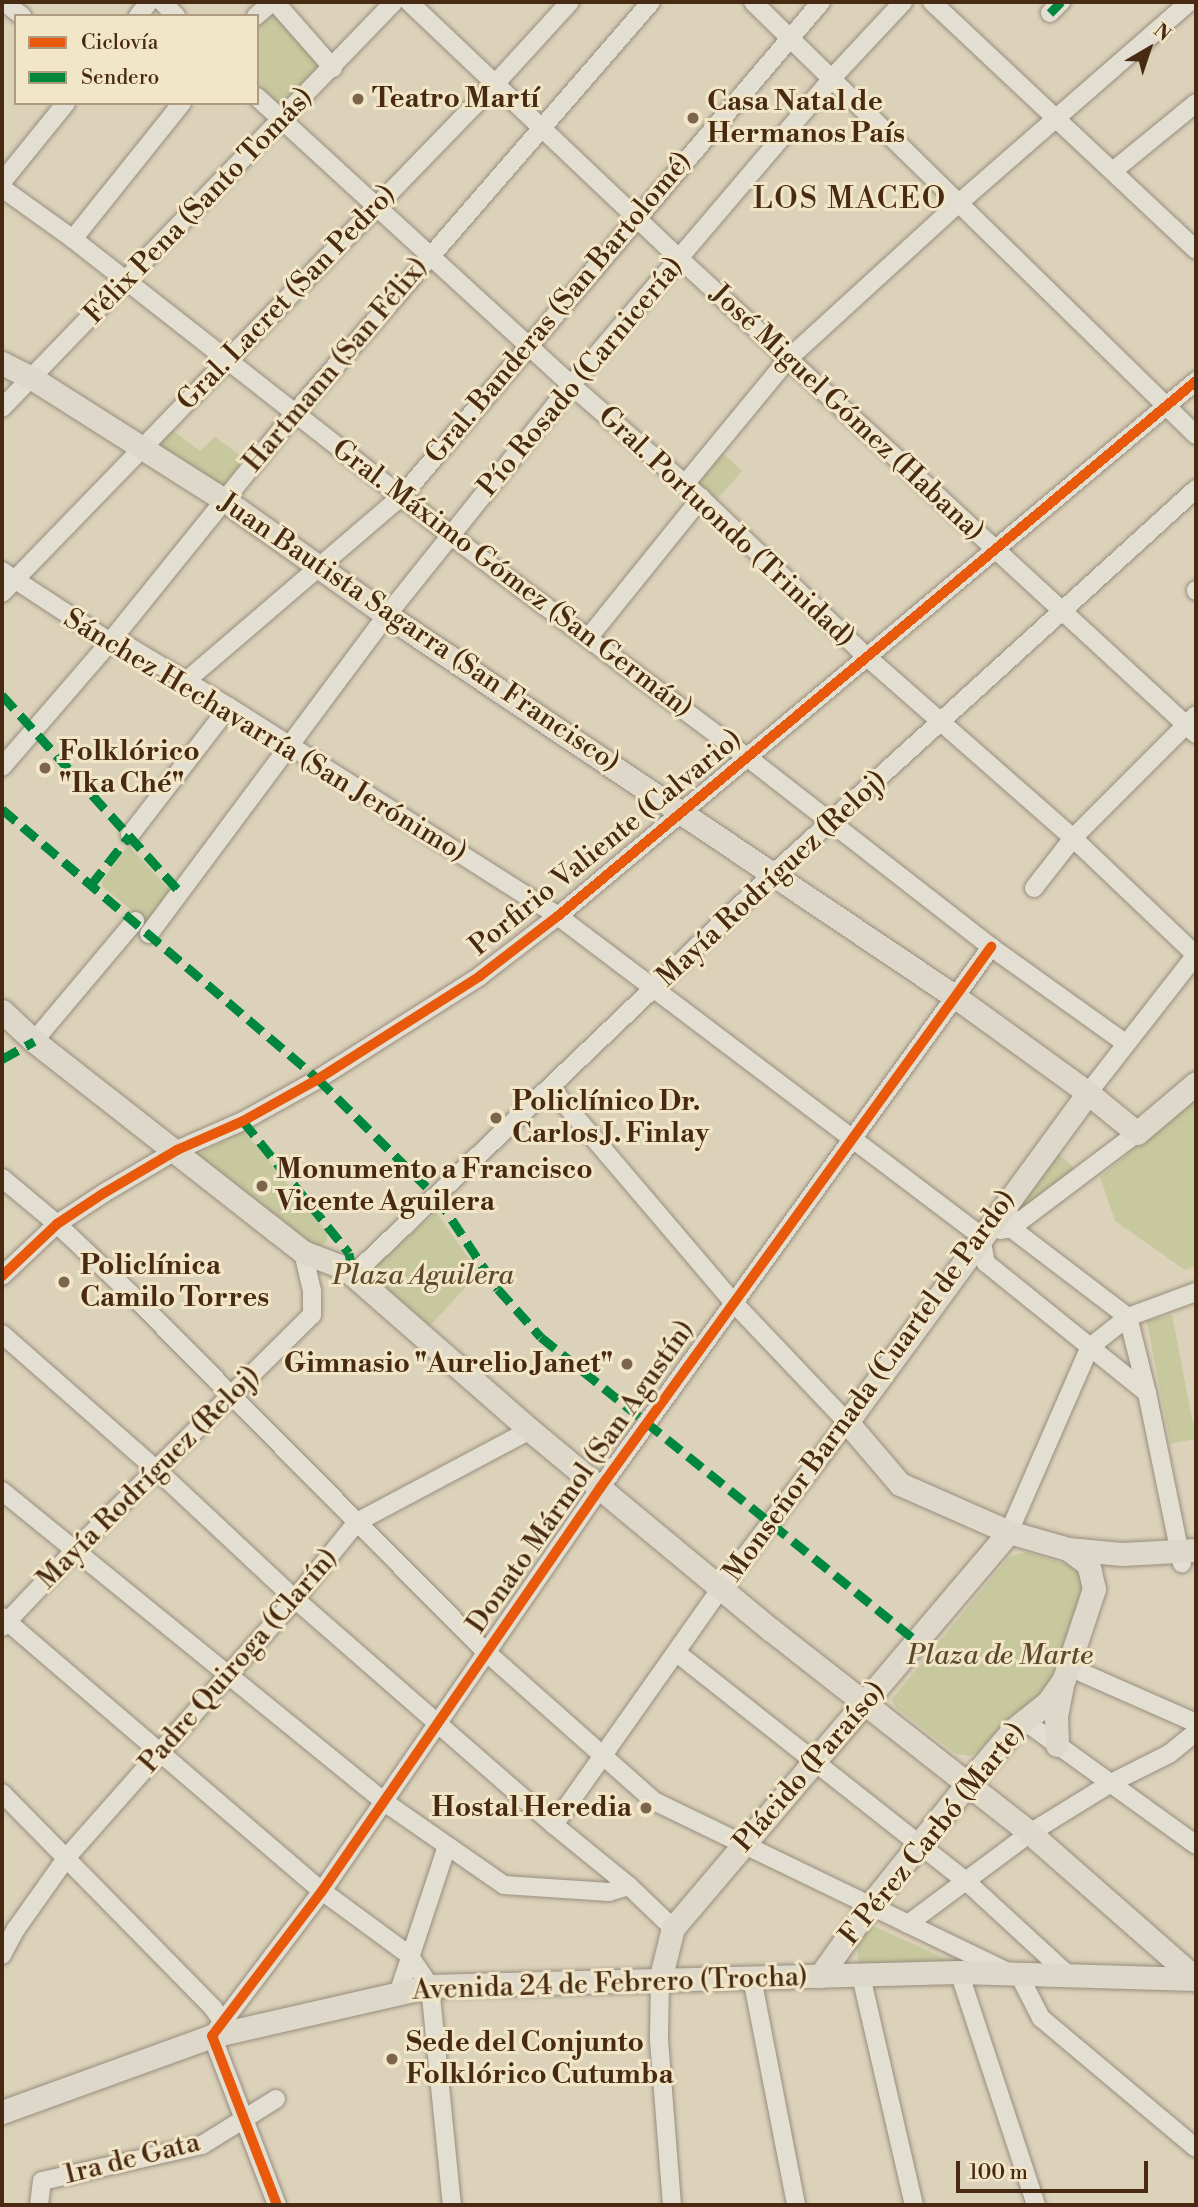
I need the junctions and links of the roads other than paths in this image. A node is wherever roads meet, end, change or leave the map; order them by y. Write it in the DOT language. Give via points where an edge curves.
graph roads {
  1 [pos="4,2"];
  2 [pos="273,2"];
  3 [pos="394,2"];
  4 [pos="409,2"];
  5 [pos="570,2"];
  6 [pos="651,2"];
  7 [pos="753,2"];
  8 [pos="821,2"];
  9 [pos="903,2"];
  10 [pos="932,2"];
  11 [pos="1188,7"];
  12 [pos="19,14"];
  13 [pos="258,14"];
  14 [pos="788,37"];
  15 [pos="333,68"];
  16 [pos="832,78"];
  17 [pos="495,84"];
  18 [pos="259,99"];
  19 [pos="1196,103"];
  20 [pos="64,105"];
  21 [pos="180,105"];
  22 [pos="281,120"];
  23 [pos="1056,120"];
  24 [pos="541,127"];
  25 [pos="1113,171"];
  26 [pos="2,183"];
  27 [pos="2,188"];
  28 [pos="960,202"];
  29 [pos="376,206"];
  30 [pos="637,216"];
  31 [pos="73,239"];
  32 [pos="1196,250"];
  33 [pos="430,254"];
  34 [pos="680,259"];
  35 [pos="127,282"];
  36 [pos="528,344"];
  37 [pos="789,358"];
  38 [pos="227,361"];
  39 [pos="2,363"];
  40 [pos="32,378"];
  41 [pos="1196,381"];
  42 [pos="571,385"];
  43 [pos="1168,406"];
  44 [pos="2,408"];
  45 [pos="294,414"];
  46 [pos="1196,435"];
  47 [pos="143,447"];
  48 [pos="685,484"];
  49 [pos="1196,489"];
  50 [pos="402,496"];
  51 [pos="701,498"];
  52 [pos="223,499"];
  53 [pos="450,536"];
  54 [pos="995,549"];
  55 [pos="320,567"];
  56 [pos="6,581"];
  57 [pos="1063,611"];
  58 [pos="387,615"];
  59 [pos="589,637"];
  60 [pos="110,642"];
  61 [pos="867,657"];
  62 [pos="186,681"];
  63 [pos="229,707"];
  64 [pos="941,722"];
  65 [pos="1193,725"];
  66 [pos="288,745"];
  67 [pos="747,757"];
  68 [pos="2,767"];
  69 [pos="683,812"];
  70 [pos="830,821"];
  71 [pos="130,835"];
  72 [pos="1073,838"];
  73 [pos="773,873"];
  74 [pos="1034,888"];
  75 [pos="558,916"];
  76 [pos="135,921"];
  77 [pos="149,934"];
  78 [pos="991,947"];
  79 [pos="1196,955"];
  80 [pos="655,988"];
  81 [pos="957,998"];
  82 [pos="2,1011"];
  83 [pos="34,1041"];
  84 [pos="1125,1043"];
  85 [pos="1196,1083"];
  86 [pos="551,1088"];
  87 [pos="1088,1093"];
  88 [pos="1137,1133"];
  89 [pos="853,1141"];
  90 [pos="177,1150"];
  91 [pos="2,1178"];
  92 [pos="1007,1200"];
  93 [pos="57,1224"];
  94 [pos="1010,1227"];
  95 [pos="981,1236"];
  96 [pos="303,1252"];
  97 [pos="353,1275"];
  98 [pos="2,1276"];
  99 [pos="1196,1292"];
  100 [pos="733,1302"];
  101 [pos="1128,1317"];
  102 [pos="2,1335"];
  103 [pos="1090,1347"];
  104 [pos="1147,1393"];
  105 [pos="232,1397"];
  106 [pos="847,1422"];
  107 [pos="530,1430"];
  108 [pos="157,1471"];
  109 [pos="600,1488"];
  110 [pos="2,1491"];
  111 [pos="357,1522"];
  112 [pos="1009,1532"];
  113 [pos="1068,1549"];
  114 [pos="75,1550"];
  115 [pos="1189,1556"];
  116 [pos="721,1588"];
  117 [pos="1094,1589"];
  118 [pos="295,1599"];
  119 [pos="4,1622"];
  120 [pos="485,1651"];
  121 [pos="677,1653"];
  122 [pos="1067,1673"];
  123 [pos="230,1674"];
  124 [pos="866,1703"];
  125 [pos="1023,1720"];
  126 [pos="1196,1723"];
  127 [pos="439,1724"];
  128 [pos="1196,1732"];
  129 [pos="1057,1745"];
  130 [pos="162,1752"];
  131 [pos="604,1758"];
  132 [pos="812,1762"];
  133 [pos="968,1783"];
  134 [pos="1111,1783"];
  135 [pos="2,1793"];
  136 [pos="383,1801"];
  137 [pos="554,1825"];
  138 [pos="1030,1833"];
  139 [pos="1196,1844"];
  140 [pos="741,1845"];
  141 [pos="920,1845"];
  142 [pos="447,1846"];
  143 [pos="67,1857"];
  144 [pos="967,1882"];
  145 [pos="629,1886"];
  146 [pos="322,1891"];
  147 [pos="871,1904"];
  148 [pos="908,1924"];
  149 [pos="673,1928"];
  150 [pos="850,1933"];
  151 [pos="2,1955"];
  152 [pos="409,1955"];
  153 [pos="960,1972"];
  154 [pos="1013,1973"];
  155 [pos="1067,1973"];
  156 [pos="820,1976"];
  157 [pos="861,1976"];
  158 [pos="752,1978"];
  159 [pos="1196,1979"];
  160 [pos="660,1980"];
  161 [pos="430,1986"];
  162 [pos="399,1991"];
  163 [pos="222,2030"];
  164 [pos="276,2099"];
  165 [pos="2,2112"];
  166 [pos="243,2122"];
  167 [pos="1196,2148"];
  168 [pos="39,2205"];
  169 [pos="277,2205"];
  170 [pos="452,2205"];
  171 [pos="672,2205"];
  172 [pos="796,2205"];
  173 [pos="914,2205"];
  174 [pos="1036,2205"];
  1 -- 12 [label="street"];
  2 -- 13 [label="street"];
  2 -- 15 [label="street"];
  3 -- 15 [label="street, Félix Pena (Santo Tomás)"];
  4 -- 17 [label="street, José Miguel Gómez (Habana)"];
  5 -- 17 [label="street, Gral. Lacret (San Pedro)"];
  6 -- 24 [label="street, Hartmann (San Félix)"];
  7 -- 14 [label="street"];
  8 -- 14 [label="street, Gral. Banderas (San Bartolomé)"];
  9 -- 16 [label="street, Pío Rosado (Carnicería)"];
  10 -- 23 [label="street"];
  11 -- 23 [label="street"];
  14 -- 16 [label="street"];
  14 -- 30 [label="street, Gral. Banderas (San Bartolomé)"];
  15 -- 22 [label="street, Félix Pena (Santo Tomás)"];
  16 -- 28 [label="street"];
  16 -- 34 [label="street, Pío Rosado (Carnicería)"];
  17 -- 24 [label="street, José Miguel Gómez (Habana)"];
  17 -- 29 [label="street, Gral. Lacret (San Pedro)"];
  18 -- 22 [label="street, Gral. Portuondo (Trinidad)"];
  19 -- 25 [label="street"];
  20 -- 26 [label="street"];
  21 -- 31 [label="street"];
  22 -- 29 [label="street, Gral. Portuondo (Trinidad)"];
  22 -- 35 [label="street, Félix Pena (Santo Tomás)"];
  23 -- 25 [label="street"];
  23 -- 28 [label="street"];
  24 -- 30 [label="street, José Miguel Gómez (Habana)"];
  24 -- 33 [label="street, Hartmann (San Félix)"];
  25 -- 32 [label="street"];
  27 -- 31 [label="street, Gral. Máximo Gómez (San Germán)"];
  28 -- 37 [label="street"];
  28 -- 43 [label="street"];
  29 -- 33 [label="street, Gral. Portuondo (Trinidad)"];
  29 -- 38 [label="street, Gral. Lacret (San Pedro)"];
  30 -- 34 [label="street, José Miguel Gómez (Habana)"];
  30 -- 36 [label="street, Gral. Banderas (San Bartolomé)"];
  31 -- 35 [label="street, Gral. Máximo Gómez (San Germán)"];
  33 -- 36 [label="street, Gral. Portuondo (Trinidad)"];
  33 -- 45 [label="street, Hartmann (San Félix)"];
  34 -- 37 [label="street, José Miguel Gómez (Habana)"];
  34 -- 42 [label="street, Pío Rosado (Carnicería)"];
  35 -- 38 [label="street, Gral. Máximo Gómez (San Germán)"];
  35 -- 40 [label="street, Félix Pena (Santo Tomás)"];
  36 -- 42 [label="street, Gral. Portuondo (Trinidad)"];
  36 -- 50 [label="street, Gral. Banderas (San Bartolomé)"];
  37 -- 48 [label="street"];
  37 -- 54 [label="street, José Miguel Gómez (Habana)"];
  38 -- 45 [label="street, Gral. Máximo Gómez (San Germán)"];
  38 -- 47 [label="street, Gral. Lacret (San Pedro)"];
  39 -- 40 [label="main road, Juan Bautista Sagarra (San Francisco)"];
  40 -- 44 [label="street, Félix Pena (Santo Tomás)"];
  40 -- 47 [label="main road, Juan Bautista Sagarra (San Francisco)"];
  41 -- 43 [label="street, Porfirio Valiente (Calvario)"];
  42 -- 48 [label="street, Gral. Portuondo (Trinidad)"];
  42 -- 53 [label="street, Pío Rosado (Carnicería)"];
  43 -- 46 [label="street"];
  43 -- 54 [label="street, Porfirio Valiente (Calvario)"];
  45 -- 50 [label="street, Gral. Máximo Gómez (San Germán)"];
  45 -- 52 [label="street, Hartmann (San Félix)"];
  47 -- 52 [label="main road, Juan Bautista Sagarra (San Francisco)"];
  47 -- 56 [label="street, Gral. Lacret (San Pedro)"];
  48 -- 51 [label="street, Gral. Portuondo (Trinidad)"];
  49 -- 57 [label="street, Mayía Rodríguez (Reloj)"];
  50 -- 53 [label="street, Gral. Máximo Gómez (San Germán)"];
  50 -- 55 [label="street, Gral. Banderas (San Bartolomé)"];
  51 -- 59 [label="street"];
  51 -- 61 [label="street, Gral. Portuondo (Trinidad)"];
  52 -- 55 [label="main road, Juan Bautista Sagarra (San Francisco)"];
  52 -- 60 [label="street, Hartmann (San Félix)"];
  53 -- 58 [label="street, Pío Rosado (Carnicería)"];
  53 -- 59 [label="street, Gral. Máximo Gómez (San Germán)"];
  54 -- 57 [label="street, José Miguel Gómez (Habana)"];
  54 -- 61 [label="street, Porfirio Valiente (Calvario)"];
  55 -- 58 [label="main road, Juan Bautista Sagarra (San Francisco)"];
  55 -- 62 [label="street, Gral. Banderas (San Bartolomé)"];
  56 -- 60 [label="street, Sánchez Hechavarría (San Jerónimo)"];
  57 -- 64 [label="street, Mayía Rodríguez (Reloj)"];
  57 -- 65 [label="street, José Miguel Gómez (Habana)"];
  58 -- 66 [label="street, Pío Rosado (Carnicería)"];
  58 -- 69 [label="main road, Juan Bautista Sagarra (San Francisco)"];
  59 -- 67 [label="street, Gral. Máximo Gómez (San Germán)"];
  60 -- 62 [label="street, Sánchez Hechavarría (San Jerónimo)" via="128,646"];
  60 -- 68 [label="street, Hartmann (San Félix)"];
  61 -- 64 [label="street, Gral. Portuondo (Trinidad)"];
  61 -- 67 [label="street, Porfirio Valiente (Calvario)"];
  62 -- 63 [label="street, Sánchez Hechavarría (San Jerónimo)"];
  63 -- 66 [label="street, Sánchez Hechavarría (San Jerónimo)"];
  63 -- 71 [label="street"];
  64 -- 70 [label="street, Mayía Rodríguez (Reloj)"];
  64 -- 72 [label="street, Gral. Portuondo (Trinidad)"];
  65 -- 72 [label="street"];
  66 -- 75 [label="street, Sánchez Hechavarría (San Jerónimo)"];
  66 -- 77 [label="street, Pío Rosado (Carnicería)"];
  67 -- 69 [label="street, Porfirio Valiente (Calvario)"];
  67 -- 70 [label="street, Gral. Máximo Gómez (San Germán)"];
  69 -- 73 [label="main road, Juan Bautista Sagarra (San Francisco)"];
  69 -- 75 [label="street, Porfirio Valiente (Calvario)"];
  70 -- 73 [label="street, Mayía Rodríguez (Reloj)"];
  70 -- 78 [label="street, Gral. Máximo Gómez (San Germán)"];
  72 -- 74 [label="street"];
  72 -- 79 [label="street, Gral. Portuondo (Trinidad)"];
  73 -- 80 [label="street, Mayía Rodríguez (Reloj)"];
  73 -- 81 [label="main road, Juan Bautista Sagarra (San Francisco)"];
  75 -- 80 [label="street, Sánchez Hechavarría (San Jerónimo)"];
  75 -- 90 [label="street, Porfirio Valiente (Calvario)" via="480,976 318,1079 243,1121"];
  76 -- 83 [label="street"];
  78 -- 81 [label="street, Donato Mármol (San Agustín)"];
  78 -- 84 [label="street, Gral. Máximo Gómez (San Germán)"];
  79 -- 84 [label="street, Monseñor Barnada (Cuartel de Pardo)"];
  80 -- 86 [label="street, Mayía Rodríguez (Reloj)"];
  80 -- 89 [label="street, Sánchez Hechavarría (San Jerónimo)"];
  81 -- 87 [label="main road, Juan Bautista Sagarra (San Francisco)"];
  81 -- 89 [label="street, Donato Mármol (San Agustín)"];
  82 -- 83 [label="main road"];
  83 -- 90 [label="main road"];
  84 -- 87 [label="street, Monseñor Barnada (Cuartel de Pardo)"];
  85 -- 88 [label="main road"];
  86 -- 97 [label="street, Mayía Rodríguez (Reloj)"];
  86 -- 100 [label="street"];
  87 -- 88 [label="main road, Juan Bautista Sagarra (San Francisco)"];
  87 -- 92 [label="main road, Monseñor Barnada (Cuartel de Pardo)"];
  88 -- 94 [label="street"];
  89 -- 95 [label="street, Sánchez Hechavarría (San Jerónimo)"];
  89 -- 100 [label="street, Donato Mármol (San Agustín)"];
  90 -- 93 [label="street, Porfirio Valiente (Calvario)"];
  90 -- 96 [label="main road"];
  91 -- 93 [label="street"];
  92 -- 94 [label="street"];
  92 -- 95 [label="main road, Monseñor Barnada (Cuartel de Pardo)"];
  93 -- 98 [label="street, Porfirio Valiente (Calvario)"];
  93 -- 105 [label="street"];
  94 -- 95 [label="street"];
  94 -- 101 [label="street"];
  95 -- 103 [label="street" via="986,1264"];
  95 -- 106 [label="main road, Monseñor Barnada (Cuartel de Pardo)"];
  96 -- 97 [label="main road"];
  96 -- 105 [label="street, Mayía Rodríguez (Reloj)" via="312,1315"];
  97 -- 107 [label="main road"];
  99 -- 101 [label="street, Plácido (Paraíso)"];
  100 -- 106 [label="street"];
  100 -- 109 [label="street, Donato Mármol (San Agustín)"];
  101 -- 103 [label="street, Plácido (Paraíso)"];
  101 -- 104 [label="street"];
  102 -- 108 [label="street"];
  103 -- 104 [label="street"];
  103 -- 112 [label="street, Plácido (Paraíso)"];
  104 -- 115 [label="street"];
  105 -- 108 [label="street, Mayía Rodríguez (Reloj)"];
  105 -- 111 [label="street"];
  106 -- 112 [label="main road" via="900,1484"];
  106 -- 116 [label="street, Monseñor Barnada (Cuartel de Pardo)"];
  107 -- 109 [label="main road"];
  107 -- 111 [label="street, Padre Quiroga (Clarín)"];
  108 -- 114 [label="street, Mayía Rodríguez (Reloj)"];
  108 -- 118 [label="street"];
  109 -- 116 [label="main road"];
  109 -- 120 [label="street, Donato Mármol (San Agustín)"];
  110 -- 114 [label="street"];
  111 -- 118 [label="street, Padre Quiroga (Clarín)"];
  111 -- 120 [label="street"];
  112 -- 113 [label="main road"];
  112 -- 124 [label="main road, Plácido (Paraíso)"];
  113 -- 115 [label="main road"];
  113 -- 117 [label="main road" via="1087,1564"];
  114 -- 119 [label="street, Mayía Rodríguez (Reloj)"];
  114 -- 123 [label="street"];
  115 -- 117 [label="main road" via="1114,1568"];
  116 -- 121 [label="street, Monseñor Barnada (Cuartel de Pardo)"];
  116 -- 124 [label="main road"];
  117 -- 122 [label="main road, F Pérez Carbó (Marte)"];
  118 -- 123 [label="street, Padre Quiroga (Clarín)"];
  118 -- 127 [label="street"];
  119 -- 130 [label="street"];
  120 -- 127 [label="street, Donato Mármol (San Agustín)"];
  120 -- 131 [label="street"];
  121 -- 131 [label="street, Monseñor Barnada (Cuartel de Pardo)"];
  121 -- 132 [label="street"];
  122 -- 125 [label="main road, F Pérez Carbó (Marte)" via="1048,1702"];
  122 -- 126 [label="street"];
  122 -- 129 [label="main road" via="1056,1716"];
  123 -- 130 [label="street, Padre Quiroga (Clarín)"];
  123 -- 136 [label="street"];
  124 -- 132 [label="main road, Plácido (Paraíso)"];
  124 -- 133 [label="main road"];
  125 -- 129 [label="street"];
  125 -- 133 [label="main road, F Pérez Carbó (Marte)"];
  127 -- 136 [label="street, Donato Mármol (San Agustín)"];
  127 -- 137 [label="street"];
  128 -- 134 [label="street" via="1169,1754"];
  129 -- 134 [label="street"];
  130 -- 143 [label="street, Padre Quiroga (Clarín)"];
  130 -- 146 [label="street"];
  131 -- 137 [label="street, Monseñor Barnada (Cuartel de Pardo)"];
  131 -- 140 [label="street" via="654,1801"];
  132 -- 140 [label="main road, Plácido (Paraíso)"];
  132 -- 141 [label="street"];
  133 -- 138 [label="main road"];
  133 -- 141 [label="main road, F Pérez Carbó (Marte)"];
  134 -- 138 [label="street"];
  134 -- 139 [label="street"];
  135 -- 143 [label="street"];
  136 -- 142 [label="street"];
  136 -- 146 [label="street, Donato Mármol (San Agustín)"];
  137 -- 145 [label="street"];
  138 -- 144 [label="street"];
  138 -- 159 [label="main road"];
  140 -- 147 [label="street"];
  140 -- 149 [label="main road, Plácido (Paraíso)"];
  141 -- 144 [label="street"];
  141 -- 147 [label="main road, F Pérez Carbó (Marte)"];
  142 -- 145 [label="street" via="504,1885 609,1892"];
  142 -- 152 [label="street"];
  143 -- 151 [label="street, Padre Quiroga (Clarín)"];
  143 -- 163 [label="street"];
  144 -- 148 [label="street"];
  144 -- 155 [label="street"];
  145 -- 149 [label="street"];
  146 -- 152 [label="street"];
  146 -- 163 [label="street, Donato Mármol (San Agustín)"];
  147 -- 148 [label="street"];
  147 -- 150 [label="main road, F Pérez Carbó (Marte)"];
  148 -- 154 [label="street"];
  149 -- 160 [label="main road, Plácido (Paraíso)"];
  150 -- 156 [label="main road, F Pérez Carbó (Marte)"];
  150 -- 157 [label="main road" via="849,1954"];
  152 -- 161 [label="street"];
  152 -- 162 [label="street"];
  153 -- 154 [label="main road, Avenida 24 de Febrero (Trocha)"];
  153 -- 157 [label="main road, Avenida 24 de Febrero (Trocha)"];
  153 -- 174 [label="street"];
  154 -- 155 [label="main road, Avenida 24 de Febrero (Trocha)"];
  154 -- 167 [label="street" via="1041,2018"];
  155 -- 159 [label="main road, Avenida 24 de Febrero (Trocha)"];
  156 -- 157 [label="main road, Avenida 24 de Febrero (Trocha)"];
  156 -- 158 [label="main road, Avenida 24 de Febrero (Trocha)"];
  157 -- 173 [label="street"];
  158 -- 160 [label="main road, Avenida 24 de Febrero (Trocha)"];
  158 -- 172 [label="street"];
  160 -- 161 [label="main road, Avenida 24 de Febrero (Trocha)"];
  160 -- 171 [label="street" via="659,2040"];
  161 -- 162 [label="main road, Avenida 24 de Febrero (Trocha)"];
  161 -- 170 [label="street"];
  162 -- 163 [label="main road, Avenida 24 de Febrero (Trocha)"];
  163 -- 165 [label="main road, Avenida 24 de Febrero (Trocha)"];
  163 -- 166 [label="street"];
  164 -- 166 [label="street, 1ra de Gata"];
  166 -- 168 [label="street, 1ra de Gata" via="202,2145 42,2181"];
  166 -- 169 [label="street"];
}
